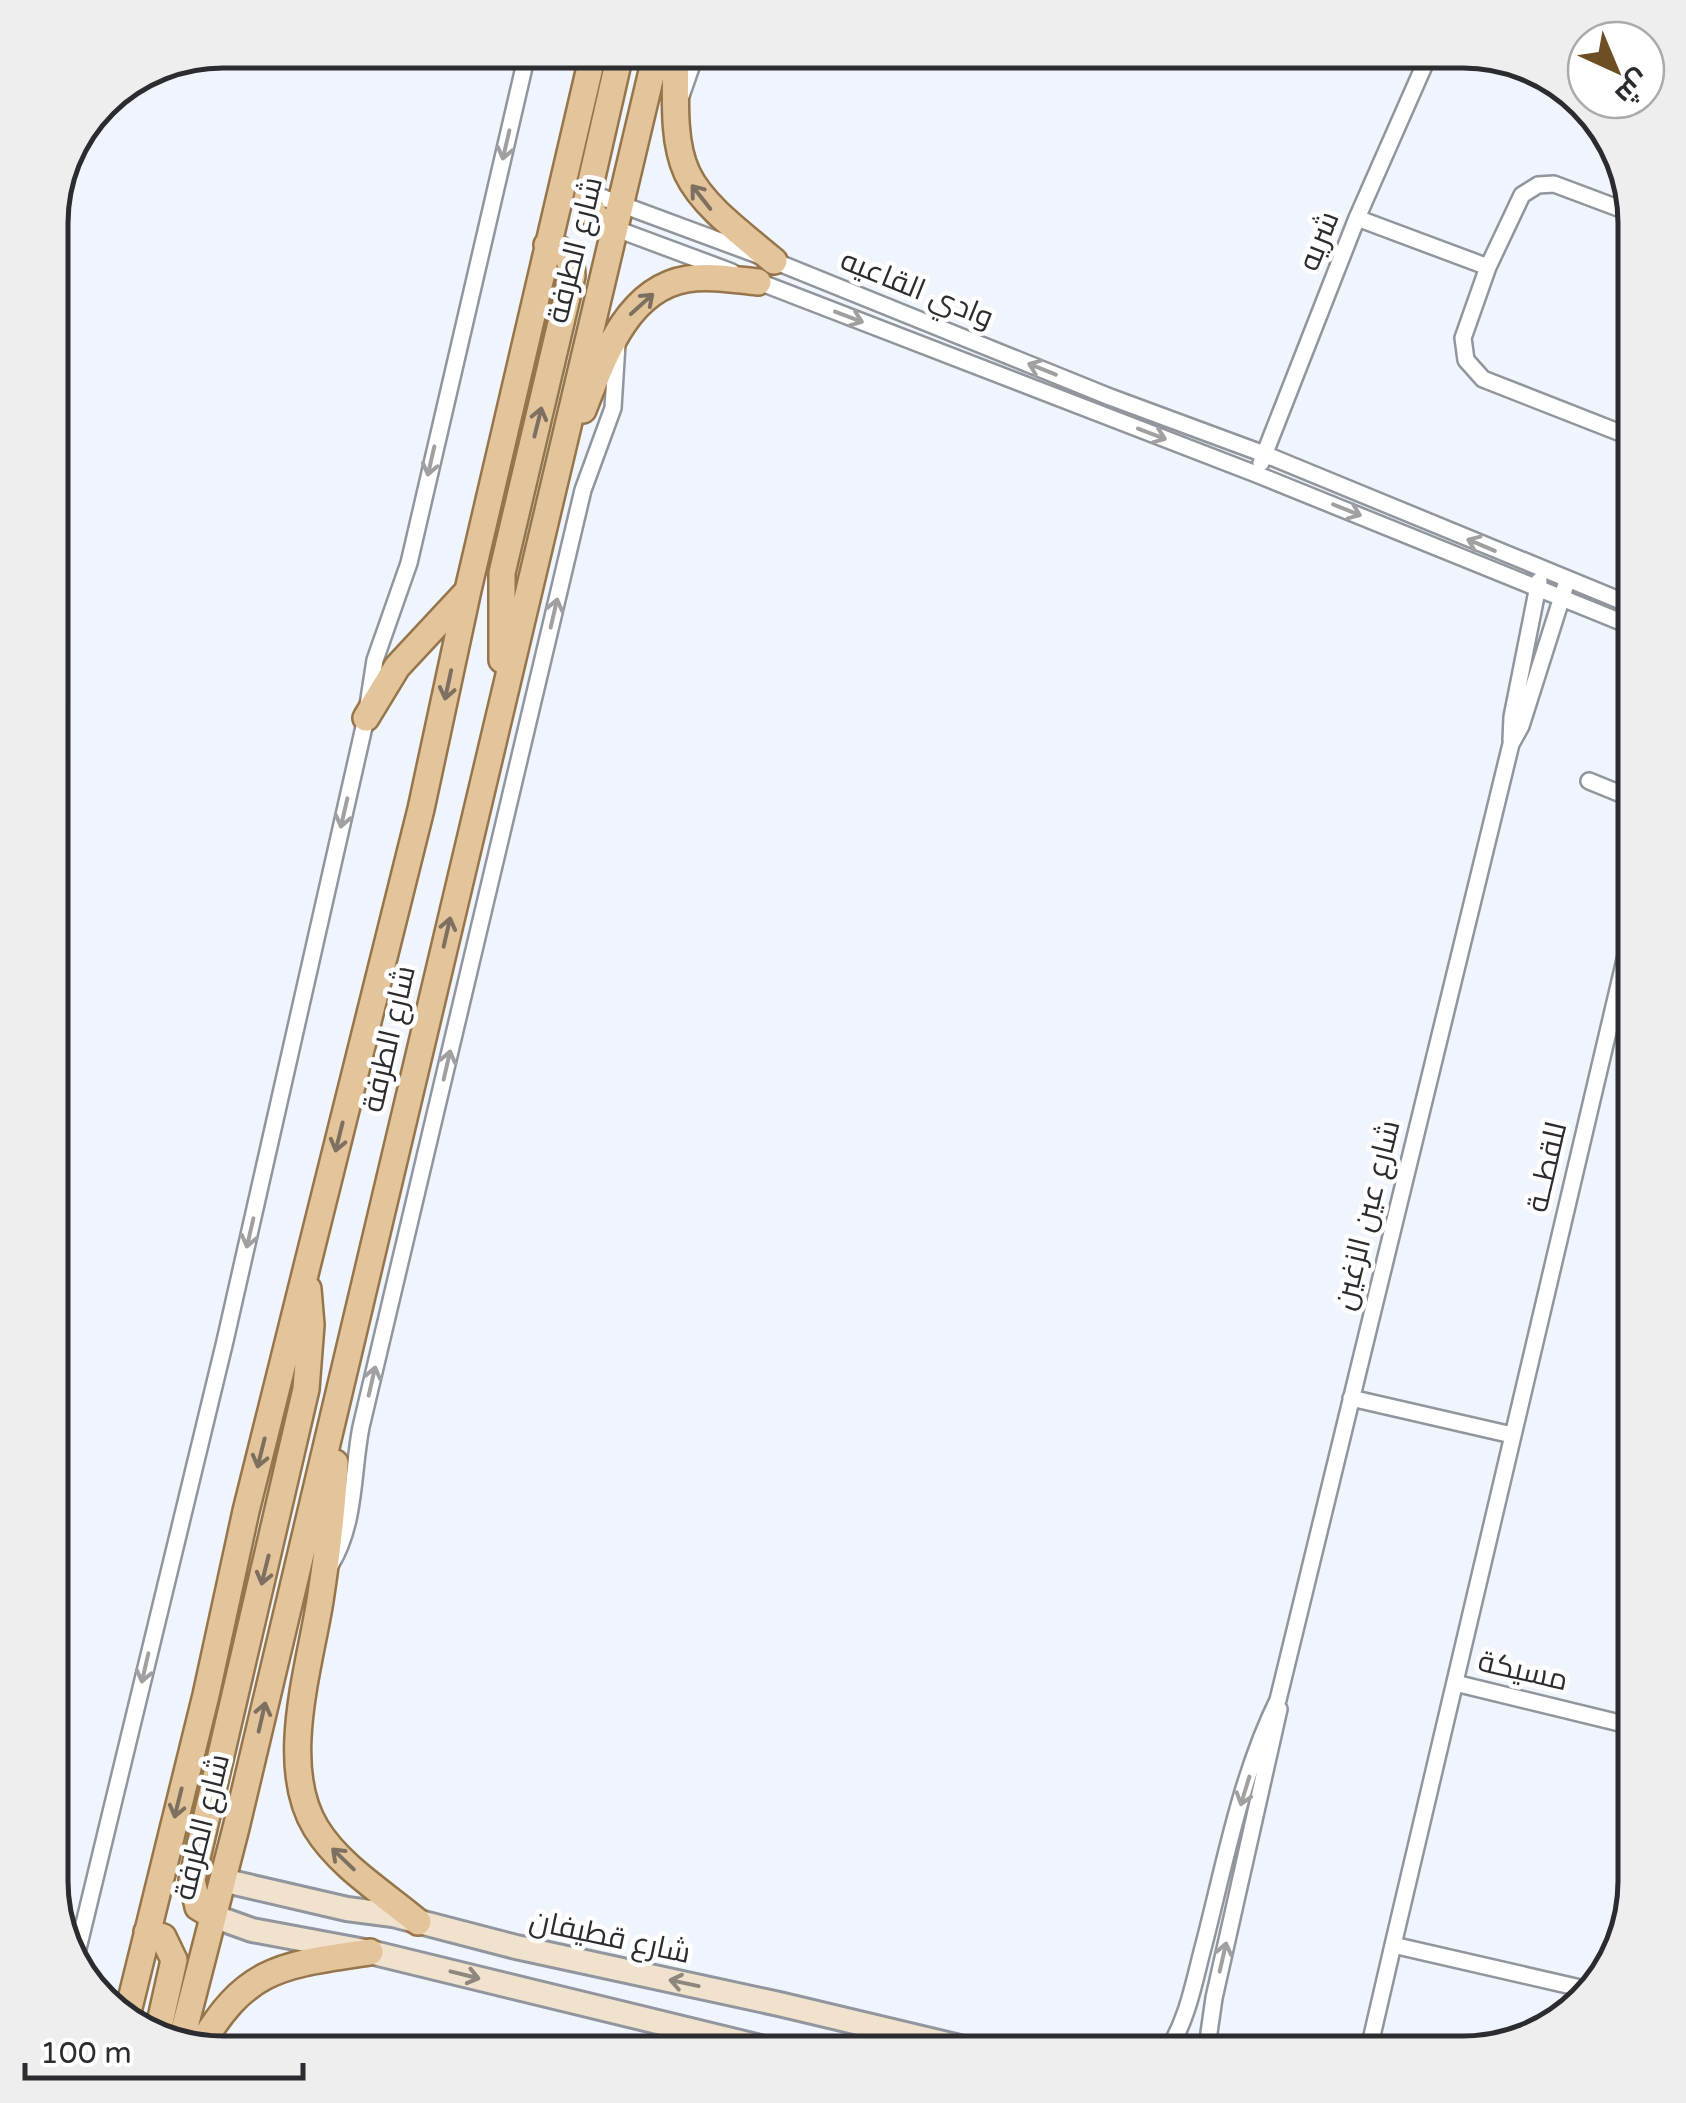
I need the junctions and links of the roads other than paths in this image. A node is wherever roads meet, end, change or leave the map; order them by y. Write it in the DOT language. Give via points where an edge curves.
graph roads {
  1 [pos="524,67"];
  2 [pos="590,67"];
  3 [pos="617,67"];
  4 [pos="652,67"];
  5 [pos="675,67"];
  6 [pos="691,67"];
  7 [pos="1423,68"];
  8 [pos="674,114"];
  9 [pos="588,191"];
  10 [pos="1617,208"];
  11 [pos="555,211"];
  12 [pos="617,216"];
  13 [pos="1357,218"];
  14 [pos="547,245"];
  15 [pos="1488,267"];
  16 [pos="766,271"];
  17 [pos="616,335"];
  18 [pos="1618,433"];
  19 [pos="1264,454"];
  20 [pos="1256,474"];
  21 [pos="554,484"];
  22 [pos="1542,570"];
  23 [pos="1568,581"];
  24 [pos="1538,588"];
  25 [pos="468,590"];
  26 [pos="1561,599"];
  27 [pos="1618,601"];
  28 [pos="1618,621"];
  29 [pos="504,690"];
  30 [pos="366,718"];
  31 [pos="1512,744"];
  32 [pos="1589,781"];
  33 [pos="1618,793"];
  34 [pos="1618,989"];
  35 [pos="306,1267"];
  36 [pos="1351,1398"];
  37 [pos="337,1402"];
  38 [pos="1512,1435"];
  39 [pos="324,1576"];
  40 [pos="1455,1684"];
  41 [pos="1278,1700"];
  42 [pos="1618,1723"];
  43 [pos="193,1876"];
  44 [pos="222,1880"];
  45 [pos="155,1900"];
  46 [pos="213,1916"];
  47 [pos="418,1922"];
  48 [pos="147,1932"];
  49 [pos="80,1940"];
  50 [pos="1393,1945"];
  51 [pos="370,1952"];
  52 [pos="1576,1987"];
  53 [pos="130,2004"];
  54 [pos="160,2023"];
  55 [pos="184,2030"];
  56 [pos="208,2035"];
  57 [pos="715,2036"];
  58 [pos="914,2036"];
  59 [pos="1174,2036"];
  60 [pos="1209,2036"];
  61 [pos="1372,2036"];
  1 -- 30 [label="street, one-way"];
  2 -- 11 [label="main road, شارع الطرفة"];
  3 -- 9 [label="main road"];
  4 -- 12 [label="main road, شارع الطرفة"];
  5 -- 8 [label="main road"];
  6 -- 8 [label="street"];
  7 -- 13 [label="street, شريه"];
  16 -- 8 [label="main road, one-way" via="697,194 680,158"];
  9 -- 11 [label="street" via="570,193"];
  9 -- 12 [label="main road" via="594,215"];
  10 -- 15 [label="street" via="1554,184 1538,185 1516,202"];
  11 -- 14 [label="main road, شارع الطرفة"];
  12 -- 16 [label="street, وادي القاعيه"];
  12 -- 16 [label="street, وادي القاعيه"];
  12 -- 21 [label="main road, شارع الطرفة"];
  13 -- 15 [label="street"];
  13 -- 19 [label="street, شريه"];
  14 -- 25 [label="main road, شارع الطرفة"];
  29 -- 14 [label="main road, one-way" via="502,574 572,276 565,252"];
  15 -- 18 [label="street" via="1463,338 1472,370 1495,386"];
  17 -- 16 [label="main road, one-way" via="636,308 670,284"];
  19 -- 16 [label="street, وادي القاعيه, one-way"];
  16 -- 20 [label="street, وادي القاعيه, one-way"];
  17 -- 21 [label="main road"];
  39 -- 17 [label="street, شارع الطرفة, one-way" via="347,1526 361,1427 583,490 613,408"];
  19 -- 20 [label="street"];
  22 -- 19 [label="street, وادي القاعيه, one-way"];
  20 -- 24 [label="street, وادي القاعيه, one-way"];
  21 -- 29 [label="main road, شارع الطرفة"];
  22 -- 23 [label="street, وادي القاعيه"];
  22 -- 24 [label="street, شارع عين الزغين"];
  23 -- 26 [label="street, شارع عين الزغين"];
  23 -- 27 [label="street, وادي القاعيه"];
  24 -- 26 [label="street, وادي القاعيه"];
  24 -- 31 [label="street, شارع عين الزغين"];
  25 -- 30 [label="main road" via="397,668"];
  25 -- 35 [label="main road, شارع الطرفة, one-way" via="422,809"];
  26 -- 28 [label="street, وادي القاعيه"];
  26 -- 31 [label="street, شارع عين الزغين"];
  37 -- 29 [label="main road, شارع الطرفة, one-way"];
  30 -- 49 [label="street, one-way"];
  31 -- 36 [label="street, شارع عين الزغين"];
  32 -- 33 [label="street"];
  34 -- 38 [label="street, للقطــة"];
  35 -- 43 [label="main road, one-way" via="306,1389"];
  35 -- 45 [label="main road, شارع الطرفة, one-way"];
  36 -- 38 [label="street"];
  36 -- 41 [label="street, شارع عين الزغين"];
  37 -- 39 [label="main road"];
  44 -- 37 [label="main road, شارع الطرفة, one-way"];
  38 -- 40 [label="street, للقطــة"];
  47 -- 39 [label="main road, one-way" via="341,1858 314,1824 302,1795 299,1736"];
  40 -- 42 [label="street, مسيكة"];
  40 -- 50 [label="street, للقطــة"];
  41 -- 59 [label="street, شارع عين الزغين, one-way"];
  60 -- 41 [label="street, شارع عين الزغين, one-way"];
  43 -- 44 [label="main road"];
  43 -- 45 [label="main road"];
  43 -- 46 [label="main road" via="195,1901"];
  44 -- 46 [label="main road, شارع الطرفة"];
  44 -- 47 [label="street, شارع قطيفان"];
  45 -- 48 [label="main road, شارع الطرفة"];
  46 -- 51 [label="street"];
  46 -- 55 [label="main road, شارع الطرفة"];
  58 -- 47 [label="street, شارع قطيفان, one-way"];
  48 -- 53 [label="main road, شارع الطرفة"];
  48 -- 54 [label="main road" via="163,1937 174,1960"];
  50 -- 52 [label="street"];
  50 -- 61 [label="street, للقطــة"];
  51 -- 56 [label="main road" via="261,1977 229,2002"];
  51 -- 57 [label="street, one-way"];
}
